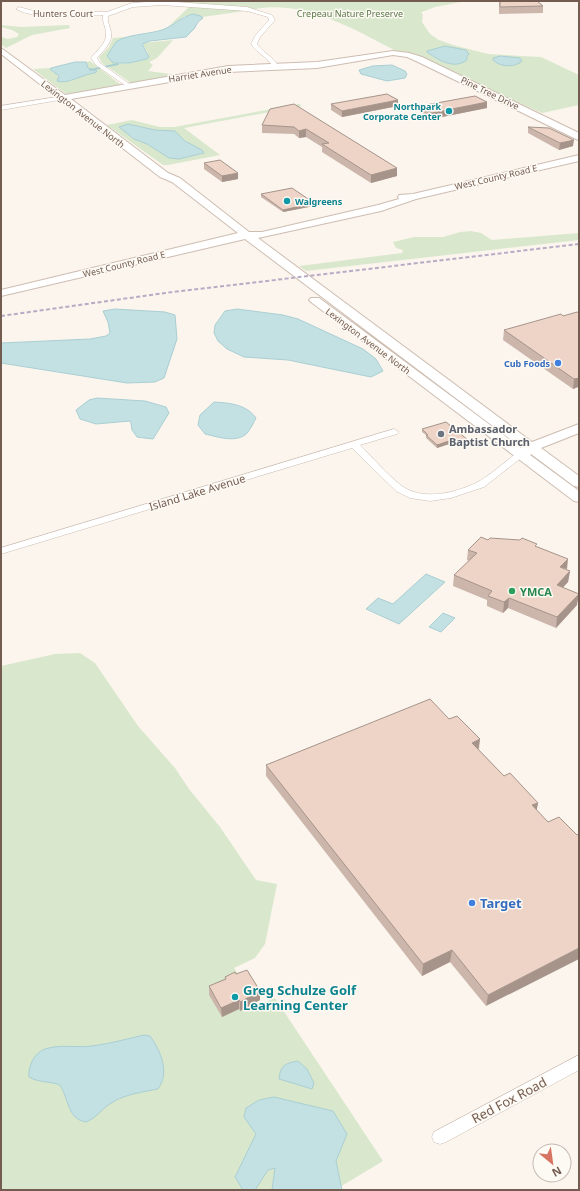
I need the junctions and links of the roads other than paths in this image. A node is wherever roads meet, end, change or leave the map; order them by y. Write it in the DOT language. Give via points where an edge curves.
graph roads {
  1 [pos="153,2"];
  2 [pos="19,9"];
  3 [pos="108,14"];
  4 [pos="1,50"];
  5 [pos="400,54"];
  6 [pos="274,66"];
  7 [pos="129,86"];
  8 [pos="62,98"];
  9 [pos="1,108"];
  10 [pos="579,137"];
  11 [pos="579,158"];
  12 [pos="166,176"];
  13 [pos="247,234"];
  14 [pos="234,237"];
  15 [pos="1,293"];
  16 [pos="579,428"];
  17 [pos="394,432"];
  18 [pos="353,444"];
  19 [pos="527,451"];
  20 [pos="579,483"];
  21 [pos="579,498"];
  22 [pos="1,551"];
  23 [pos="579,1062"];
  24 [pos="440,1137"];
  1 -- 3 [label="street"];
  1 -- 6 [label="street" via="247,9 267,14 272,20 254,44 258,51 272,60"];
  2 -- 3 [label="street, Hunters Court" via="40,14"];
  3 -- 7 [label="street" via="104,20 109,34 108,41 94,58 98,64"];
  4 -- 8 [label="main road, Lexington Avenue North"];
  5 -- 6 [label="main road, Harriet Avenue" via="317,65"];
  5 -- 10 [label="main road, Pine Tree Drive" via="419,59"];
  6 -- 7 [label="main road, Harriet Avenue" via="215,71"];
  7 -- 8 [label="main road, Harriet Avenue"];
  8 -- 9 [label="street, Harriet Avenue"];
  8 -- 12 [label="main road, Lexington Avenue North"];
  11 -- 13 [label="main road, West County Road E" via="413,197 381,208 262,235"];
  12 -- 13 [label="main road, Lexington Avenue North" via="176,180"];
  12 -- 14 [label="main road, Lexington Avenue North" via="166,182"];
  13 -- 14 [label="main road, West County Road E"];
  13 -- 19 [label="main road, Lexington Avenue North"];
  14 -- 15 [label="main road, West County Road E"];
  14 -- 19 [label="main road, Lexington Avenue North" via="366,340"];
  16 -- 19 [label="main road" via="544,441"];
  17 -- 18 [label="street, Island Lake Avenue"];
  18 -- 19 [label="street" via="400,489 414,496 430,498 447,496 480,485"];
  18 -- 22 [label="street, Island Lake Avenue"];
  19 -- 20 [label="main road, Lexington Avenue North"];
  19 -- 21 [label="main road, Lexington Avenue North"];
  23 -- 24 [label="street, Red Fox Road"];
}
